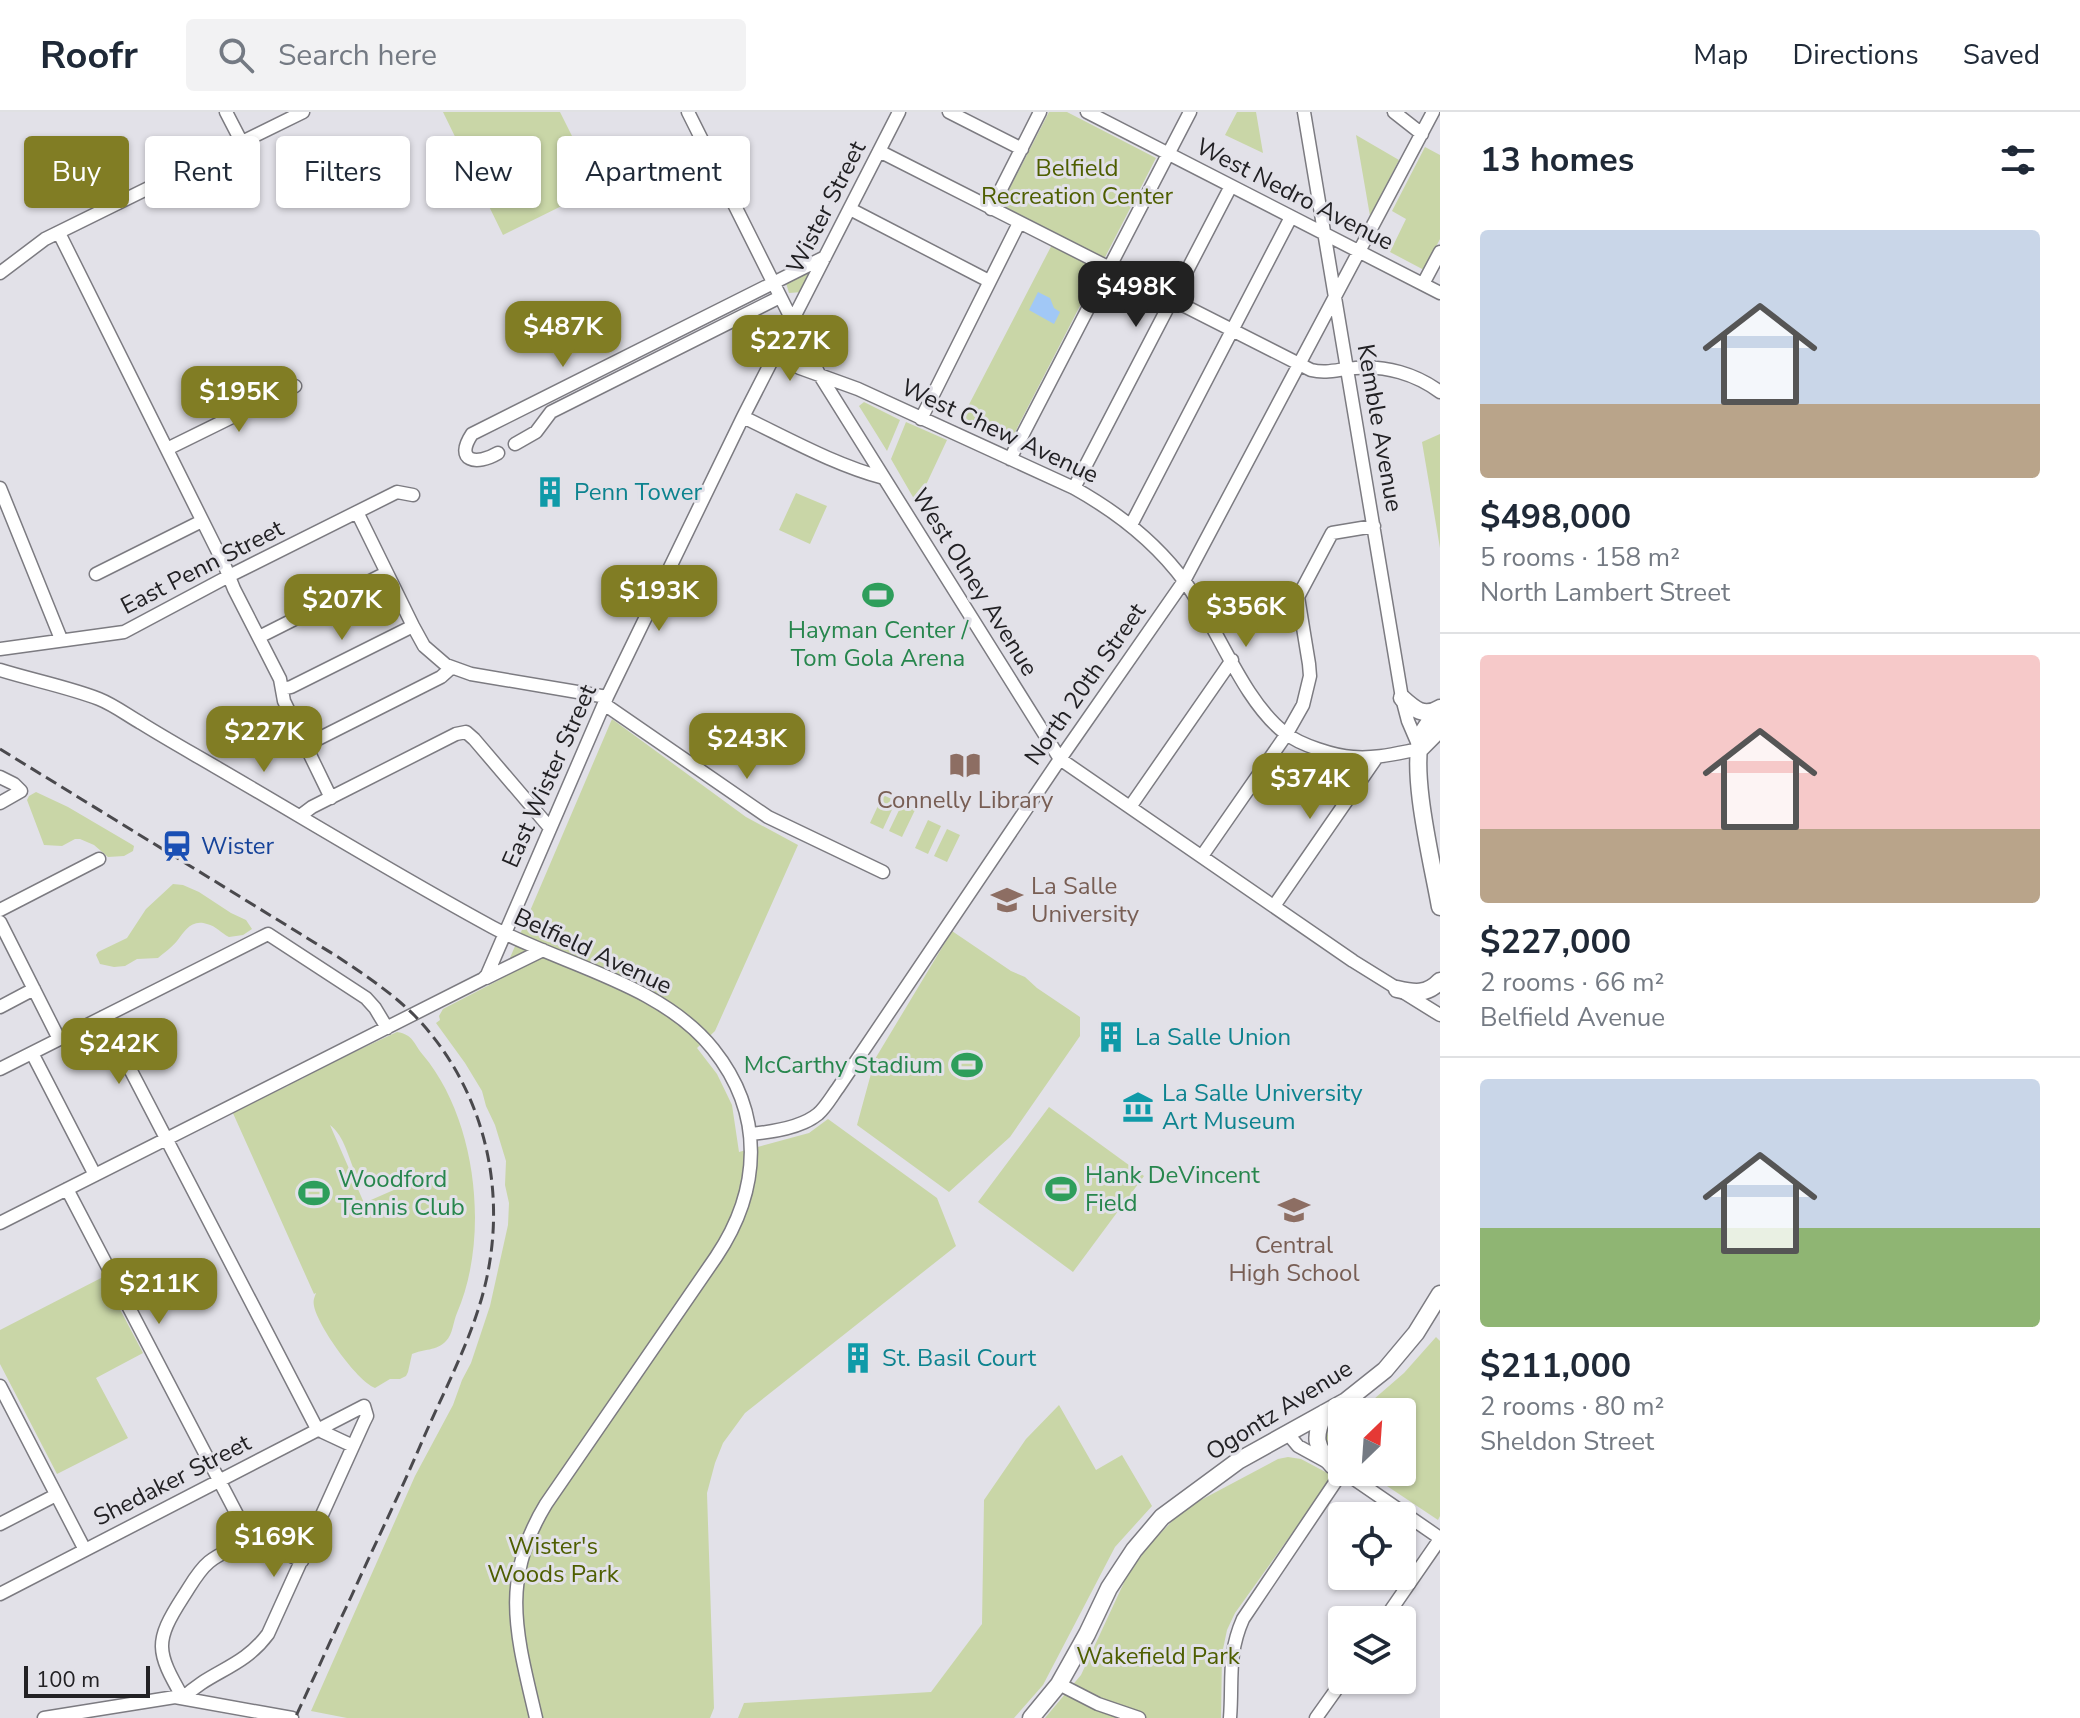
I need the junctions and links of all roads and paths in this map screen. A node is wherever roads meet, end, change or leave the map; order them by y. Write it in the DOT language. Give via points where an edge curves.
graph roads {
  1 [pos="226,112"];
  2 [pos="303,112"];
  3 [pos="688,112"];
  4 [pos="899,112"];
  5 [pos="949,112"];
  6 [pos="1040,112"];
  7 [pos="1087,112"];
  8 [pos="1190,112"];
  9 [pos="1304,112"];
  10 [pos="1394,112"];
  11 [pos="1433,112"];
  12 [pos="1422,134"];
  13 [pos="238,136"];
  14 [pos="252,136"];
  15 [pos="1022,149"];
  16 [pos="879,151"];
  17 [pos="1169,154"];
  18 [pos="1231,186"];
  19 [pos="145,190"];
  20 [pos="850,209"];
  21 [pos="991,209"];
  22 [pos="1291,217"];
  23 [pos="1019,223"];
  24 [pos="59,233"];
  25 [pos="1324,234"];
  26 [pos="1359,252"];
  27 [pos="1440,252"];
  28 [pos="825,257"];
  29 [pos="2,266"];
  30 [pos="1109,269"];
  31 [pos="989,281"];
  32 [pos="773,282"];
  33 [pos="1423,284"];
  34 [pos="1440,293"];
  35 [pos="780,297"];
  36 [pos="1335,298"];
  37 [pos="1172,300"];
  38 [pos="792,323"];
  39 [pos="1231,330"];
  40 [pos="775,356"];
  41 [pos="1299,365"];
  42 [pos="1348,369"];
  43 [pos="819,374"];
  44 [pos="295,386"];
  45 [pos="1440,392"];
  46 [pos="509,416"];
  47 [pos="743,417"];
  48 [pos="921,419"];
  49 [pos="167,449"];
  50 [pos="498,453"];
  51 [pos="1010,459"];
  52 [pos="884,478"];
  53 [pos="0,488"];
  54 [pos="1074,488"];
  55 [pos="413,495"];
  56 [pos="357,512"];
  57 [pos="202,521"];
  58 [pos="1131,525"];
  59 [pos="1374,526"];
  60 [pos="386,573"];
  61 [pos="96,574"];
  62 [pos="229,576"];
  63 [pos="1184,581"];
  64 [pos="413,626"];
  65 [pos="259,637"];
  66 [pos="61,639"];
  67 [pos="0,649"];
  68 [pos="1232,660"];
  69 [pos="451,668"];
  70 [pos="0,670"];
  71 [pos="282,689"];
  72 [pos="1402,698"];
  73 [pos="606,700"];
  74 [pos="1440,708"];
  75 [pos="1440,729"];
  76 [pos="1286,735"];
  77 [pos="306,745"];
  78 [pos="1420,749"];
  79 [pos="1377,757"];
  80 [pos="1060,759"];
  81 [pos="0,777"];
  82 [pos="331,798"];
  83 [pos="0,803"];
  84 [pos="1130,807"];
  85 [pos="300,816"];
  86 [pos="550,828"];
  87 [pos="1202,856"];
  88 [pos="99,859"];
  89 [pos="883,872"];
  90 [pos="1274,906"];
  91 [pos="1440,907"];
  92 [pos="0,910"];
  93 [pos="0,922"];
  94 [pos="505,933"];
  95 [pos="543,950"];
  96 [pos="483,979"];
  97 [pos="1440,981"];
  98 [pos="34,989"];
  99 [pos="1397,989"];
  100 [pos="0,1007"];
  101 [pos="1440,1015"];
  102 [pos="103,1017"];
  103 [pos="387,1028"];
  104 [pos="59,1039"];
  105 [pos="32,1053"];
  106 [pos="0,1069"];
  107 [pos="750,1134"];
  108 [pos="166,1138"];
  109 [pos="95,1175"];
  110 [pos="67,1189"];
  111 [pos="0,1223"];
  112 [pos="1440,1294"];
  113 [pos="0,1386"];
  114 [pos="1324,1413"];
  115 [pos="319,1429"];
  116 [pos="1288,1434"];
  117 [pos="353,1446"];
  118 [pos="1328,1460"];
  119 [pos="1328,1463"];
  120 [pos="219,1480"];
  121 [pos="1330,1486"];
  122 [pos="1363,1486"];
  123 [pos="56,1495"];
  124 [pos="0,1524"];
  125 [pos="251,1536"];
  126 [pos="1440,1539"];
  127 [pos="85,1550"];
  128 [pos="302,1561"];
  129 [pos="0,1594"];
  130 [pos="1394,1606"];
  131 [pos="1059,1684"];
  132 [pos="1333,1694"];
  133 [pos="183,1698"];
  134 [pos="59,1716"];
  135 [pos="44,1718"];
  136 [pos="292,1718"];
  137 [pos="536,1718"];
  138 [pos="1031,1718"];
  139 [pos="1139,1718"];
  140 [pos="1230,1718"];
  141 [pos="1316,1718"];
  1 -- 13 [label="street"];
  2 -- 14 [label="street"];
  3 -- 32 [label="street, West Olney Avenue"];
  4 -- 16 [label="street, Wister Street"];
  5 -- 15 [label="street"];
  6 -- 15 [label="street"];
  7 -- 17 [label="street, West Nedro Avenue"];
  8 -- 17 [label="street"];
  9 -- 25 [label="street, Kemble Avenue"];
  10 -- 12 [label="street"];
  11 -- 12 [label="street, North 20th Street"];
  12 -- 26 [label="street, North 20th Street"];
  15 -- 21 [label="street"];
  16 -- 20 [label="street, Wister Street"];
  16 -- 21 [label="street"];
  17 -- 18 [label="street, West Nedro Avenue"];
  17 -- 30 [label="street"];
  18 -- 22 [label="street, West Nedro Avenue"];
  18 -- 37 [label="street"];
  19 -- 24 [label="street"];
  20 -- 28 [label="street, Wister Street"];
  20 -- 31 [label="street"];
  21 -- 23 [label="street"];
  22 -- 25 [label="street, West Nedro Avenue"];
  22 -- 39 [label="street"];
  23 -- 30 [label="street"];
  23 -- 31 [label="street"];
  24 -- 29 [label="street"];
  24 -- 49 [label="street"];
  25 -- 26 [label="street, West Nedro Avenue"];
  25 -- 36 [label="street, Kemble Avenue"];
  26 -- 33 [label="street, West Nedro Avenue"];
  26 -- 36 [label="street, North 20th Street"];
  27 -- 33 [label="street"];
  28 -- 32 [label="street"];
  28 -- 38 [label="street, Wister Street"];
  30 -- 37 [label="street"];
  30 -- 51 [label="street"];
  31 -- 48 [label="street"];
  32 -- 35 [label="street, West Olney Avenue"];
  32 -- 46 [label="street"];
  33 -- 34 [label="street, West Nedro Avenue"];
  35 -- 38 [label="street, West Olney Avenue"];
  35 -- 46 [label="street" via="551,412 536,432 518,442"];
  36 -- 41 [label="street, North 20th Street"];
  36 -- 42 [label="street, Kemble Avenue"];
  37 -- 39 [label="street"];
  37 -- 54 [label="street"];
  38 -- 40 [label="street, East Wister Street"];
  38 -- 43 [label="street, West Olney Avenue"];
  39 -- 41 [label="street"];
  39 -- 58 [label="street"];
  40 -- 43 [label="street, West Chew Avenue"];
  40 -- 47 [label="street, East Wister Street"];
  41 -- 42 [label="street" via="1327,373"];
  41 -- 63 [label="street, North 20th Street"];
  42 -- 45 [label="street" via="1393,370"];
  42 -- 59 [label="street, Kemble Avenue"];
  43 -- 48 [label="street, West Chew Avenue"];
  43 -- 52 [label="street, West Olney Avenue"];
  44 -- 49 [label="street"];
  46 -- 50 [label="street" via="472,434 466,444 476,462"];
  47 -- 52 [label="street"];
  47 -- 73 [label="street, East Wister Street"];
  48 -- 51 [label="street, West Chew Avenue"];
  49 -- 57 [label="street"];
  51 -- 54 [label="street, West Chew Avenue"];
  52 -- 80 [label="street, West Olney Avenue"];
  53 -- 66 [label="street"];
  54 -- 58 [label="street, West Chew Avenue"];
  55 -- 56 [label="street, East Penn Street" via="397,492"];
  56 -- 60 [label="street"];
  56 -- 62 [label="street, East Penn Street"];
  57 -- 61 [label="street"];
  57 -- 62 [label="street"];
  58 -- 63 [label="street, West Chew Avenue"];
  59 -- 72 [label="street, Kemble Avenue"];
  59 -- 76 [label="street" via="1332,533 1299,594 1310,676 1300,713"];
  60 -- 64 [label="street"];
  60 -- 65 [label="street"];
  62 -- 65 [label="street"];
  62 -- 66 [label="street, East Penn Street" via="124,632"];
  63 -- 68 [label="street, West Chew Avenue"];
  63 -- 80 [label="street, North 20th Street"];
  64 -- 69 [label="street" via="431,653"];
  64 -- 71 [label="street"];
  65 -- 71 [label="street"];
  66 -- 67 [label="street, East Penn Street"];
  68 -- 76 [label="street, West Chew Avenue" via="1263,710"];
  68 -- 84 [label="street"];
  69 -- 73 [label="street"];
  69 -- 77 [label="street"];
  70 -- 85 [label="street, Belfield Avenue" via="99,699"];
  71 -- 77 [label="street"];
  72 -- 74 [label="main road" via="1423,713"];
  72 -- 78 [label="street, Kemble Avenue"];
  73 -- 86 [label="street, East Wister Street"];
  73 -- 89 [label="street" via="768,817"];
  74 -- 78 [label="main road" via="1421,736"];
  75 -- 78 [label="main road"];
  76 -- 79 [label="street" via="1324,752"];
  76 -- 87 [label="street"];
  77 -- 82 [label="street"];
  78 -- 79 [label="street"];
  78 -- 91 [label="main road" via="1420,790"];
  79 -- 90 [label="street"];
  80 -- 84 [label="street, West Olney Avenue"];
  80 -- 107 [label="street, North 20th Street" via="818,1114"];
  81 -- 83 [label="street" via="21,791"];
  82 -- 85 [label="street"];
  82 -- 86 [label="street" via="466,732"];
  84 -- 87 [label="street, West Olney Avenue"];
  85 -- 94 [label="street, Belfield Avenue"];
  86 -- 94 [label="street, East Wister Street"];
  87 -- 90 [label="street, West Olney Avenue"];
  88 -- 92 [label="street"];
  90 -- 99 [label="street, West Olney Avenue"];
  93 -- 98 [label="street"];
  94 -- 95 [label="street, Belfield Avenue"];
  94 -- 96 [label="street, East Wister Street"];
  95 -- 96 [label="street"];
  95 -- 107 [label="street, Belfield Avenue" via="643,995 697,1032 731,1075"];
  96 -- 103 [label="street"];
  97 -- 99 [label="main road" via="1426,991"];
  98 -- 100 [label="street"];
  98 -- 104 [label="street"];
  99 -- 101 [label="street, West Olney Avenue"];
  102 -- 103 [label="street" via="268,934 361,995"];
  102 -- 104 [label="street"];
  102 -- 108 [label="street"];
  103 -- 108 [label="street"];
  104 -- 105 [label="street"];
  105 -- 106 [label="street"];
  105 -- 109 [label="street"];
  107 -- 137 [label="street, Belfield Avenue" via="749,1181 732,1232 546,1504 525,1548 516,1621"];
  108 -- 109 [label="street"];
  108 -- 115 [label="street"];
  109 -- 110 [label="street"];
  110 -- 111 [label="street"];
  110 -- 120 [label="street"];
  112 -- 114 [label="main road, Ogontz Avenue" via="1385,1370"];
  113 -- 123 [label="street"];
  114 -- 116 [label="main road, Ogontz Avenue"];
  114 -- 118 [label="main road" via="1317,1441"];
  115 -- 117 [label="street"];
  115 -- 117 [label="street, Shedaker Street" via="364,1406 367,1416"];
  115 -- 120 [label="street, Shedaker Street"];
  116 -- 119 [label="street"];
  116 -- 131 [label="main road, Ogontz Avenue" via="1238,1461 1162,1517 1109,1588"];
  117 -- 128 [label="street"];
  120 -- 125 [label="street"];
  120 -- 127 [label="street, Shedaker Street"];
  121 -- 140 [label="street" via="1243,1619 1230,1669"];
  122 -- 126 [label="street"];
  123 -- 124 [label="street"];
  123 -- 127 [label="street"];
  125 -- 128 [label="street"];
  125 -- 133 [label="street" via="205,1565 164,1630 163,1656"];
  126 -- 130 [label="street"];
  127 -- 129 [label="street, Shedaker Street"];
  128 -- 133 [label="street" via="272,1627 257,1647"];
  131 -- 138 [label="main road, Ogontz Avenue"];
  131 -- 139 [label="street"];
  132 -- 141 [label="street"];
  133 -- 134 [label="street"];
  133 -- 136 [label="street"];
  134 -- 135 [label="street"];
}
